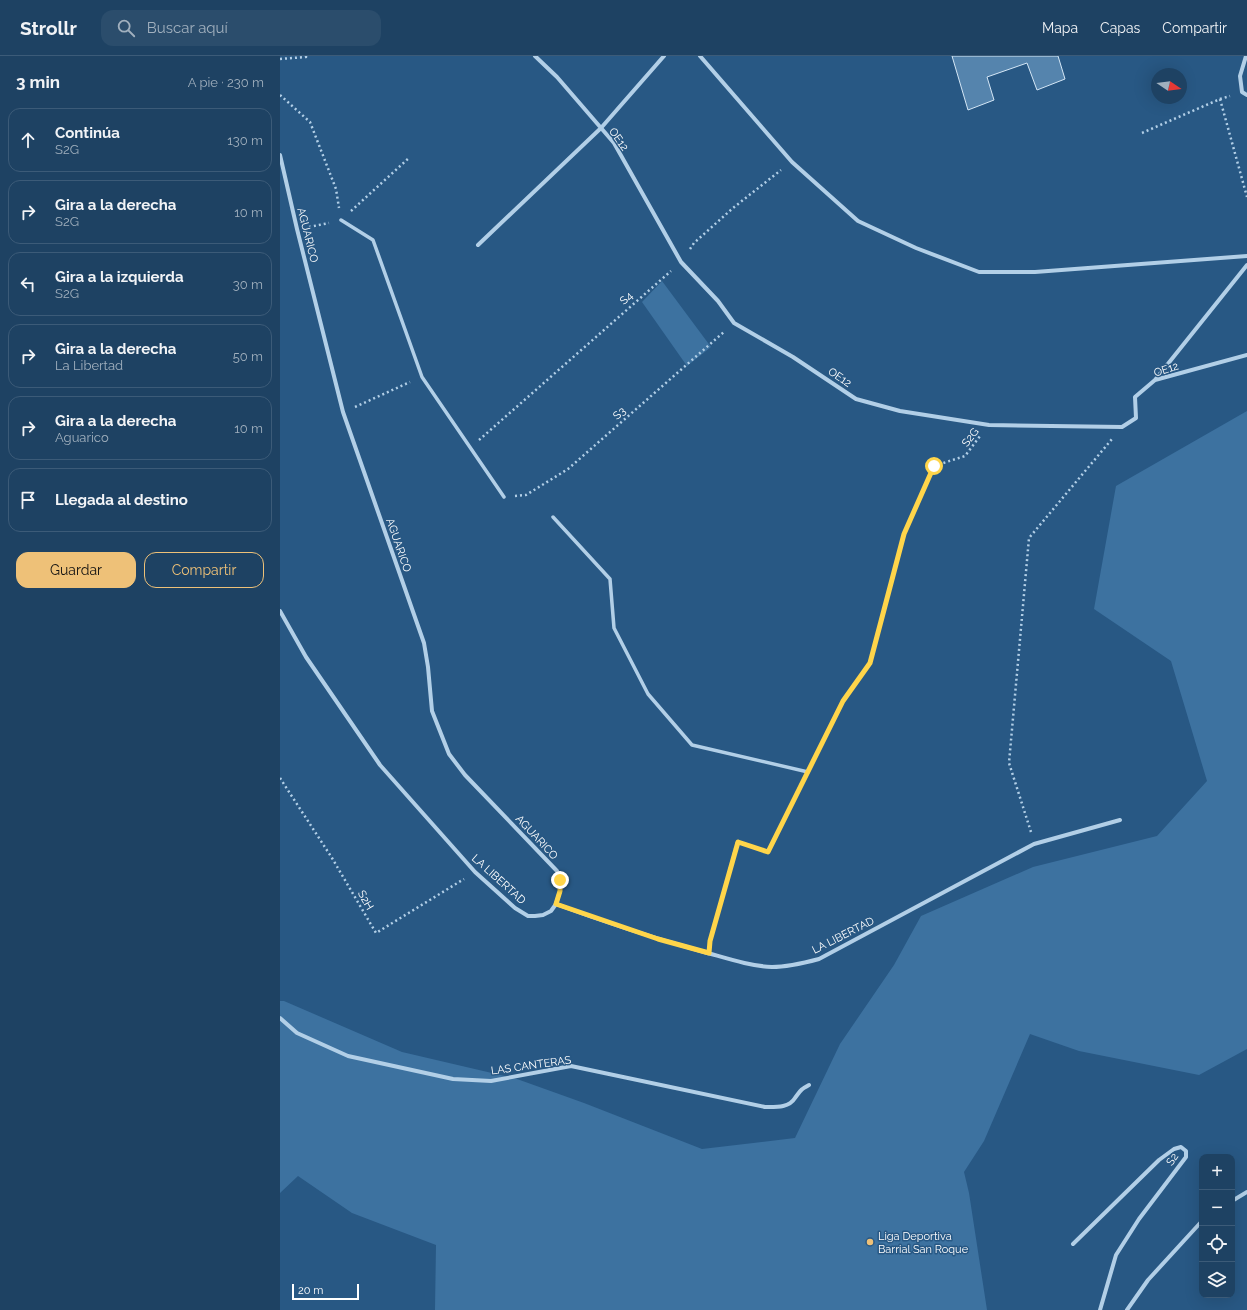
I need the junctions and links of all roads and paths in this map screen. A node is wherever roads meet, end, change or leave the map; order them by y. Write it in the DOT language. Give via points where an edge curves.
graph roads {
  1 [pos="306,56"];
  2 [pos="535,56"];
  3 [pos="664,56"];
  4 [pos="700,56"];
  5 [pos="1246,56"];
  6 [pos="280,59"];
  7 [pos="1242,92"];
  8 [pos="280,95"];
  9 [pos="1247,95"];
  10 [pos="1220,99"];
  11 [pos="600,128"];
  12 [pos="1142,134"];
  13 [pos="280,155"];
  14 [pos="410,157"];
  15 [pos="792,162"];
  16 [pos="1247,197"];
  17 [pos="341,220"];
  18 [pos="297,229"];
  19 [pos="478,245"];
  20 [pos="1247,256"];
  21 [pos="681,262"];
  22 [pos="1247,265"];
  23 [pos="734,323"];
  24 [pos="1247,355"];
  25 [pos="422,377"];
  26 [pos="1155,380"];
  27 [pos="343,412"];
  28 [pos="989,425"];
  29 [pos="1122,427"];
  30 [pos="470,448"];
  31 [pos="504,497"];
  32 [pos="553,517"];
  33 [pos="280,611"];
  34 [pos="808,772"];
  35 [pos="280,778"];
  36 [pos="1120,820"];
  37 [pos="1034,844"];
  38 [pos="475,872"];
  39 [pos="556,904"];
  40 [pos="709,953"];
  41 [pos="280,1018"];
  42 [pos="809,1085"];
  43 [pos="1247,1192"];
  44 [pos="1235,1200"];
  45 [pos="1199,1224"];
  46 [pos="1073,1244"];
  47 [pos="1100,1310"];
  48 [pos="1127,1310"];
  1 -- 6 [label="path"];
  2 -- 11 [label="street, OE12" via="557,77"];
  3 -- 11 [label="street"];
  4 -- 15 [label="street"];
  5 -- 7 [label="street" via="1240,76"];
  7 -- 9 [label="street"];
  7 -- 10 [label="path"];
  8 -- 17 [label="path" via="310,122 336,189"];
  10 -- 12 [label="path"];
  10 -- 16 [label="path"];
  11 -- 19 [label="street"];
  11 -- 21 [label="street, OE12" via="614,143"];
  13 -- 18 [label="street, AGUARICO"];
  14 -- 17 [label="path"];
  15 -- 20 [label="street" via="858,221 916,248 979,272 1036,272"];
  15 -- 21 [label="path, S4" via="733,208 694,243"];
  17 -- 18 [label="path"];
  17 -- 25 [label="street" via="373,240"];
  18 -- 27 [label="street, AGUARICO"];
  21 -- 23 [label="street, OE12" via="718,301"];
  21 -- 30 [label="path, S4"];
  22 -- 26 [label="street"];
  23 -- 28 [label="street, OE12" via="793,356 856,399 900,411"];
  23 -- 31 [label="path, S3" via="568,469 526,495"];
  24 -- 26 [label="street, OE12"];
  25 -- 27 [label="path"];
  25 -- 30 [label="street"];
  26 -- 29 [label="street, OE12" via="1135,398 1136,418"];
  27 -- 39 [label="street, AGUARICO" via="424,643 432,711 449,754 465,775 557,872 560,891"];
  28 -- 29 [label="street, OE12"];
  28 -- 34 [label="path, S2G" via="965,456 934,466 904,534 870,663 843,701"];
  29 -- 37 [label="path" via="1029,538 1009,763"];
  30 -- 31 [label="street"];
  32 -- 34 [label="street" via="610,579 614,628 648,694 692,745"];
  33 -- 38 [label="street, LA LIBERTAD" via="306,657 380,766"];
  34 -- 40 [label="path, S2G" via="768,852 738,842 710,941"];
  35 -- 38 [label="path, S2H" via="332,858 376,933"];
  36 -- 37 [label="street, LA LIBERTAD"];
  37 -- 40 [label="street, LA LIBERTAD" via="819,959 771,967"];
  38 -- 39 [label="street, LA LIBERTAD" via="515,908 528,916 543,914"];
  39 -- 40 [label="street, LA LIBERTAD" via="658,939"];
  41 -- 42 [label="street, LAS CANTERAS" via="297,1033 348,1056 452,1079 491,1081 571,1066 779,1108 795,1100 800,1090"];
  43 -- 44 [label="street"];
  45 -- 48 [label="street" via="1148,1280"];
  46 -- 47 [label="street, S2" via="1159,1160 1174,1149 1181,1147 1186,1151 1186,1157 1139,1219 1116,1255"];
}
